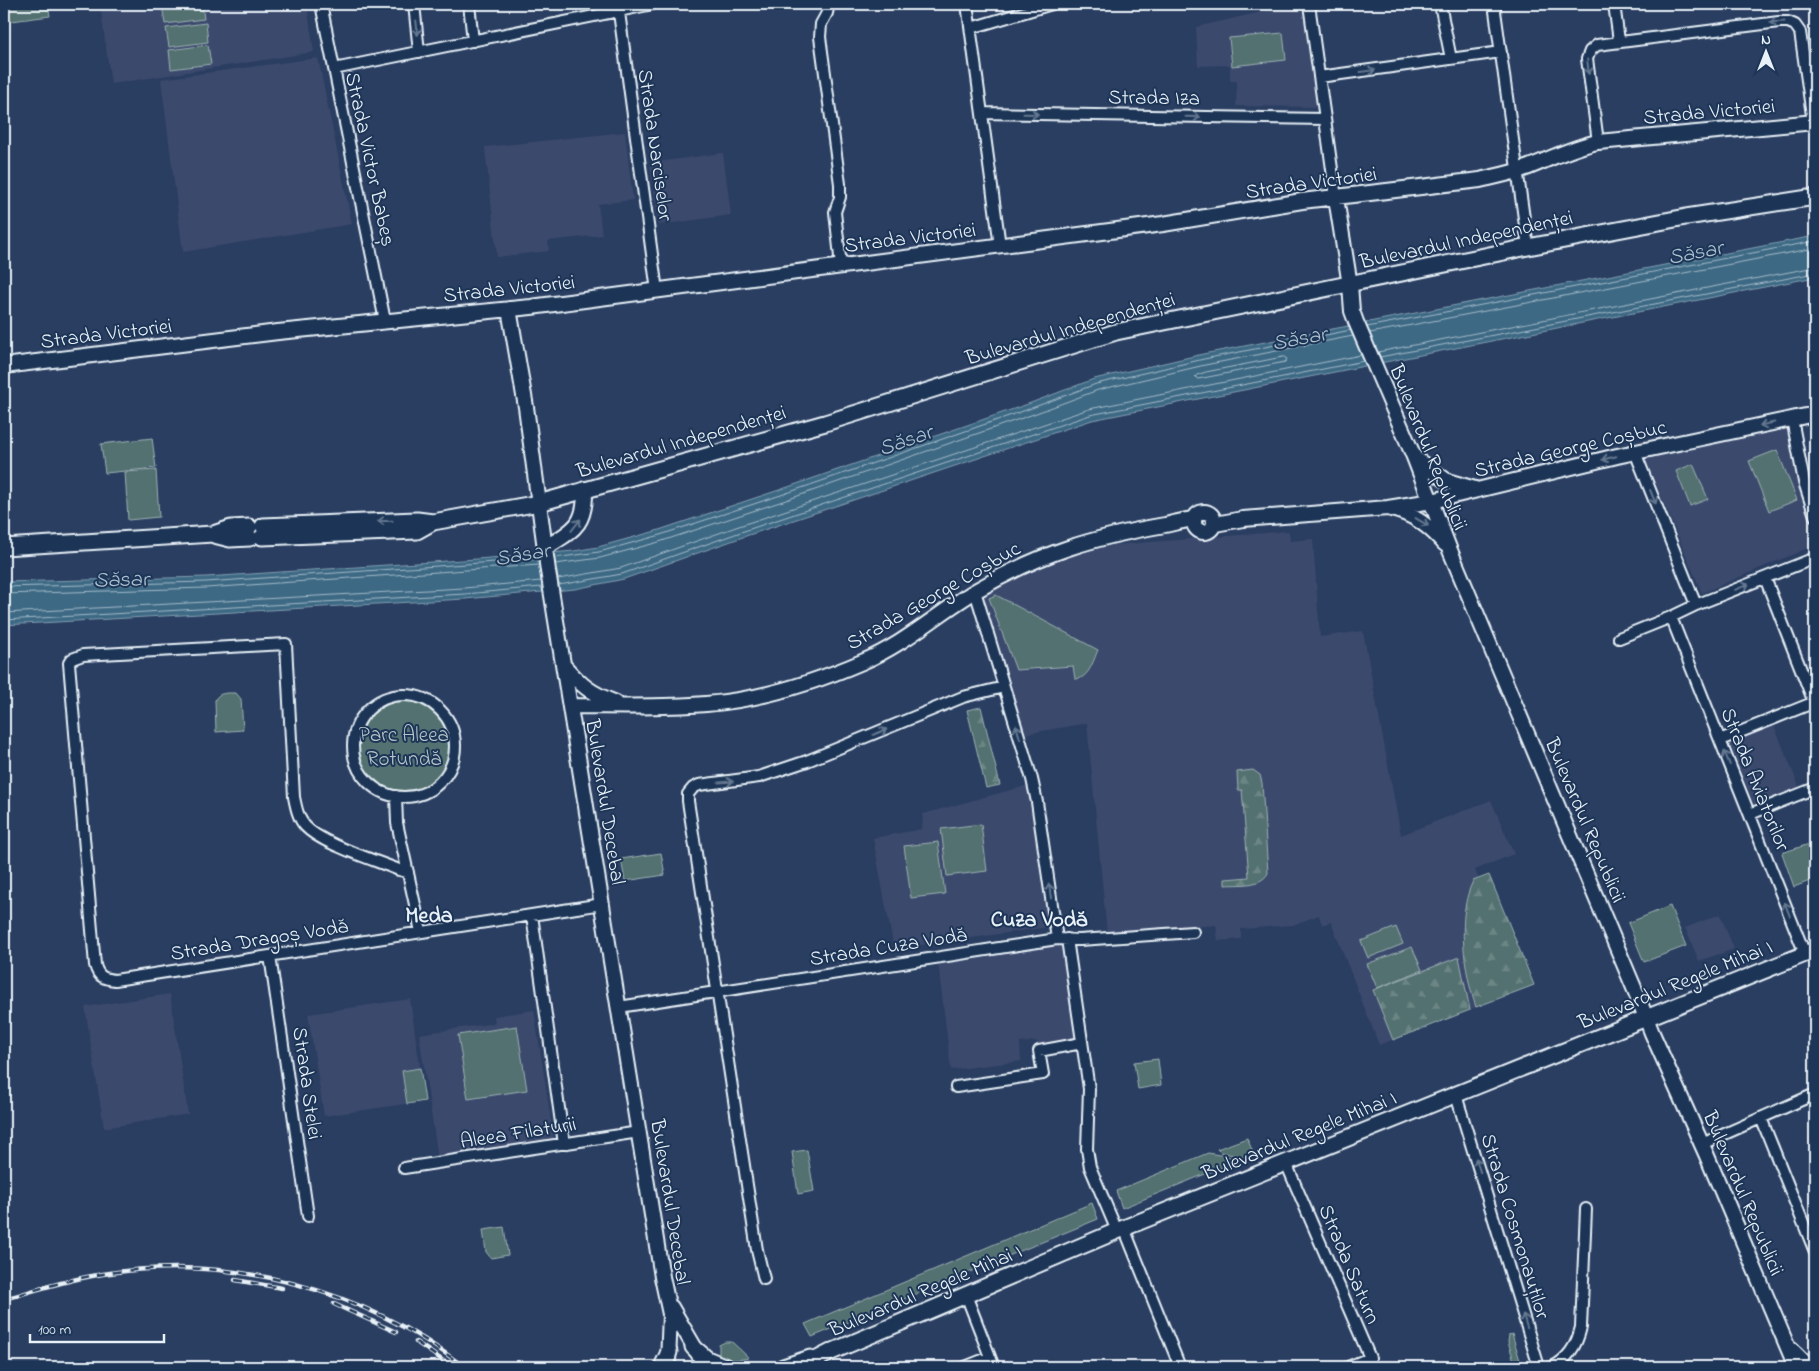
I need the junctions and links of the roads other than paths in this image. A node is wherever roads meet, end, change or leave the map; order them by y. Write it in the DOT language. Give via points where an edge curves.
graph roads {
  1 [pos="321,4"];
  2 [pos="414,4"];
  3 [pos="469,4"];
  4 [pos="653,4"];
  5 [pos="829,4"];
  6 [pos="967,4"];
  7 [pos="1052,4"];
  8 [pos="1309,4"];
  9 [pos="1440,4"];
  10 [pos="1494,4"];
  11 [pos="1614,4"];
  12 [pos="618,7"];
  13 [pos="971,28"];
  14 [pos="473,41"];
  15 [pos="1619,41"];
  16 [pos="420,52"];
  17 [pos="1501,52"];
  18 [pos="1451,59"];
  19 [pos="334,69"];
  20 [pos="1319,78"];
  21 [pos="982,113"];
  22 [pos="1325,119"];
  23 [pos="1814,122"];
  24 [pos="1598,142"];
  25 [pos="1517,170"];
  26 [pos="1815,197"];
  27 [pos="1336,198"];
  28 [pos="1000,246"];
  29 [pos="1528,247"];
  30 [pos="841,266"];
  31 [pos="1350,285"];
  32 [pos="657,291"];
  33 [pos="509,309"];
  34 [pos="385,321"];
  35 [pos="4,366"];
  36 [pos="1815,414"];
  37 [pos="1792,419"];
  38 [pos="1635,452"];
  39 [pos="1414,458"];
  40 [pos="585,489"];
  41 [pos="1476,490"];
  42 [pos="1432,501"];
  43 [pos="539,503"];
  44 [pos="1388,508"];
  45 [pos="1815,516"];
  46 [pos="4,547"];
  47 [pos="545,548"];
  48 [pos="1449,548"];
  49 [pos="1815,558"];
  50 [pos="1765,578"];
  51 [pos="975,591"];
  52 [pos="1696,605"];
  53 [pos="1671,617"];
  54 [pos="1619,638"];
  55 [pos="564,666"];
  56 [pos="1004,687"];
  57 [pos="1815,703"];
  58 [pos="570,706"];
  59 [pos="624,706"];
  60 [pos="1720,740"];
  61 [pos="1815,788"];
  62 [pos="396,796"];
  63 [pos="1750,814"];
  64 [pos="408,872"];
  65 [pos="602,904"];
  66 [pos="532,915"];
  67 [pos="421,932"];
  68 [pos="1193,932"];
  69 [pos="1062,939"];
  70 [pos="1806,954"];
  71 [pos="270,956"];
  72 [pos="717,992"];
  73 [pos="619,1007"];
  74 [pos="1646,1018"];
  75 [pos="1082,1043"];
  76 [pos="956,1087"];
  77 [pos="1815,1094"];
  78 [pos="1456,1095"];
  79 [pos="1761,1118"];
  80 [pos="639,1132"];
  81 [pos="564,1144"];
  82 [pos="1702,1144"];
  83 [pos="1286,1163"];
  84 [pos="404,1168"];
  85 [pos="1586,1209"];
  86 [pos="308,1216"];
  87 [pos="1121,1230"];
  88 [pos="1815,1252"];
  89 [pos="764,1279"];
  90 [pos="966,1295"];
  91 [pos="667,1300"];
  92 [pos="1786,1342"];
  93 [pos="693,1347"];
  94 [pos="668,1360"];
  95 [pos="992,1362"];
  96 [pos="792,1366"];
  97 [pos="662,1367"];
  98 [pos="706,1367"];
  99 [pos="726,1367"];
  100 [pos="965,1367"];
  101 [pos="1180,1367"];
  102 [pos="1348,1367"];
  103 [pos="1540,1367"];
  104 [pos="1552,1367"];
  105 [pos="1784,1367"];
  106 [pos="1796,1367"];
  107 [pos="1808,1367"];
  1 -- 19 [label="street, Strada Victor Babeș"];
  2 -- 16 [label="street, one-way"];
  3 -- 14 [label="street"];
  4 -- 12 [label="street"];
  5 -- 30 [label="street" via="821,24 820,38 840,184 835,212"];
  6 -- 13 [label="street"];
  7 -- 13 [label="street"];
  8 -- 20 [label="street"];
  9 -- 18 [label="street"];
  10 -- 17 [label="street"];
  11 -- 15 [label="street"];
  12 -- 14 [label="street"];
  12 -- 32 [label="street, Strada Narciselor"];
  13 -- 21 [label="street"];
  14 -- 16 [label="street"];
  23 -- 15 [label="street, one-way" via="1802,39 1795,25 1788,22"];
  15 -- 24 [label="street, one-way" via="1598,45 1590,51 1587,59"];
  16 -- 19 [label="street"];
  17 -- 18 [label="street"];
  17 -- 25 [label="street"];
  20 -- 18 [label="street, one-way"];
  19 -- 34 [label="street, Strada Victor Babeș"];
  20 -- 22 [label="street"];
  21 -- 22 [label="street, Strada Iza, one-way"];
  21 -- 28 [label="street"];
  22 -- 27 [label="street"];
  23 -- 24 [label="street, Strada Victoriei"];
  24 -- 25 [label="street, Strada Victoriei"];
  25 -- 27 [label="street, Strada Victoriei" via="1480,180"];
  25 -- 29 [label="street"];
  26 -- 29 [label="main road, Bulevardul Independenței"];
  27 -- 28 [label="street, Strada Victoriei"];
  27 -- 31 [label="street, Bulevardul Republicii"];
  28 -- 30 [label="street, Strada Victoriei"];
  29 -- 31 [label="main road, Bulevardul Independenței"];
  30 -- 32 [label="street, Strada Victoriei"];
  31 -- 39 [label="street, Bulevardul Republicii" via="1356,322"];
  31 -- 40 [label="main road, Bulevardul Independenței" via="1116,332 825,423"];
  32 -- 33 [label="street, Strada Victoriei"];
  33 -- 34 [label="street, Strada Victoriei"];
  33 -- 43 [label="street, Bulevardul Decebal"];
  34 -- 35 [label="street, Strada Victoriei"];
  36 -- 37 [label="street, Strada George Coșbuc"];
  37 -- 38 [label="street, Strada George Coșbuc, one-way"];
  37 -- 45 [label="street" via="1804,482"];
  38 -- 41 [label="street, Strada George Coșbuc, one-way"];
  38 -- 52 [label="street, one-way"];
  39 -- 41 [label="street" via="1446,482"];
  39 -- 42 [label="street, Bulevardul Republicii"];
  40 -- 43 [label="main road, Bulevardul Independenței"];
  47 -- 40 [label="street, one-way" via="576,526 586,505"];
  41 -- 42 [label="street, Strada George Coșbuc"];
  42 -- 44 [label="street, Strada George Coșbuc"];
  42 -- 48 [label="street, Bulevardul Republicii"];
  43 -- 46 [label="main road, Bulevardul Independenței" via="433,522 417,531 256,532 231,528 213,534"];
  43 -- 47 [label="street, Bulevardul Decebal"];
  44 -- 48 [label="street, one-way" via="1402,511 1424,524"];
  44 -- 51 [label="street, Strada George Coșbuc" via="1214,520 1212,529 1206,533 1199,532 1194,522 1108,535 1026,563"];
  47 -- 55 [label="street, Bulevardul Decebal"];
  48 -- 74 [label="street, Bulevardul Republicii"];
  49 -- 50 [label="street"];
  52 -- 50 [label="street, one-way"];
  50 -- 57 [label="street"];
  51 -- 56 [label="street"];
  51 -- 59 [label="street, Strada George Coșbuc" via="889,649 814,680 723,702"];
  52 -- 53 [label="street"];
  53 -- 54 [label="street"];
  53 -- 60 [label="street, Strada Aviatorilor"];
  55 -- 58 [label="street, Bulevardul Decebal"];
  55 -- 59 [label="street" via="584,688"];
  69 -- 56 [label="street, one-way" via="1030,771"];
  72 -- 56 [label="street, one-way" via="688,801 688,794 693,788 745,780 783,769 962,697"];
  57 -- 60 [label="street"];
  58 -- 59 [label="street, Strada George Coșbuc"];
  58 -- 65 [label="street, Bulevardul Decebal"];
  63 -- 60 [label="street, Strada Aviatorilor, one-way"];
  61 -- 63 [label="street"];
  62 -- 62 [label="street" via="414,796 430,790 447,773 454,757 453,732 446,718 427,701 411,696 386,699 374,706 361,720 354,735 354,752 362,775 381,792"];
  62 -- 64 [label="street" via="397,823"];
  70 -- 63 [label="street, Strada Aviatorilor, one-way"];
  64 -- 67 [label="street"];
  64 -- 71 [label="street, Strada Dragoș Vodă" via="323,839 304,825 298,815 294,797 286,644 83,655 72,659 68,669 96,972 101,977 115,980"];
  65 -- 66 [label="street, Strada Dragoș Vodă"];
  65 -- 73 [label="street, Bulevardul Decebal"];
  66 -- 67 [label="street, Strada Dragoș Vodă"];
  66 -- 81 [label="street"];
  67 -- 71 [label="street, Strada Dragoș Vodă"];
  68 -- 69 [label="street, Strada Cuza Vodă"];
  69 -- 72 [label="street, Strada Cuza Vodă"];
  69 -- 75 [label="street"];
  70 -- 74 [label="main road, Bulevardul Regele Mihai I"];
  71 -- 86 [label="street, Strada Stelei"];
  72 -- 73 [label="street, Strada Cuza Vodă"];
  72 -- 89 [label="street"];
  73 -- 80 [label="street, Bulevardul Decebal"];
  74 -- 78 [label="main road, Bulevardul Regele Mihai I"];
  74 -- 82 [label="street, Bulevardul Republicii"];
  75 -- 76 [label="street" via="1040,1051 1043,1074"];
  75 -- 87 [label="street" via="1089,1089 1087,1134 1090,1167"];
  77 -- 79 [label="street"];
  78 -- 83 [label="main road, Bulevardul Regele Mihai I"];
  103 -- 78 [label="street, Strada Cosmonauților, one-way"];
  79 -- 82 [label="street"];
  79 -- 88 [label="street"];
  80 -- 81 [label="street, Aleea Filaturii"];
  80 -- 91 [label="street, Bulevardul Decebal"];
  81 -- 84 [label="street, Aleea Filaturii"];
  82 -- 92 [label="street, Bulevardul Republicii"];
  83 -- 87 [label="main road, Bulevardul Regele Mihai I"];
  83 -- 102 [label="street, Strada Saturn" via="1370,1358"];
  85 -- 104 [label="street" via="1581,1327 1570,1354"];
  87 -- 90 [label="main road, Bulevardul Regele Mihai I"];
  87 -- 101 [label="street"];
  90 -- 95 [label="street"];
  90 -- 96 [label="main road, Bulevardul Regele Mihai I"];
  91 -- 93 [label="street, Bulevardul Decebal"];
  91 -- 94 [label="street, Bulevardul Decebal" via="670,1314"];
  92 -- 105 [label="street"];
  92 -- 106 [label="street, Bulevardul Republicii"];
  92 -- 107 [label="street"];
  93 -- 98 [label="street, Bulevardul Decebal"];
  93 -- 99 [label="main road" via="707,1359"];
  94 -- 97 [label="main road"];
  95 -- 100 [label="street"];
}
